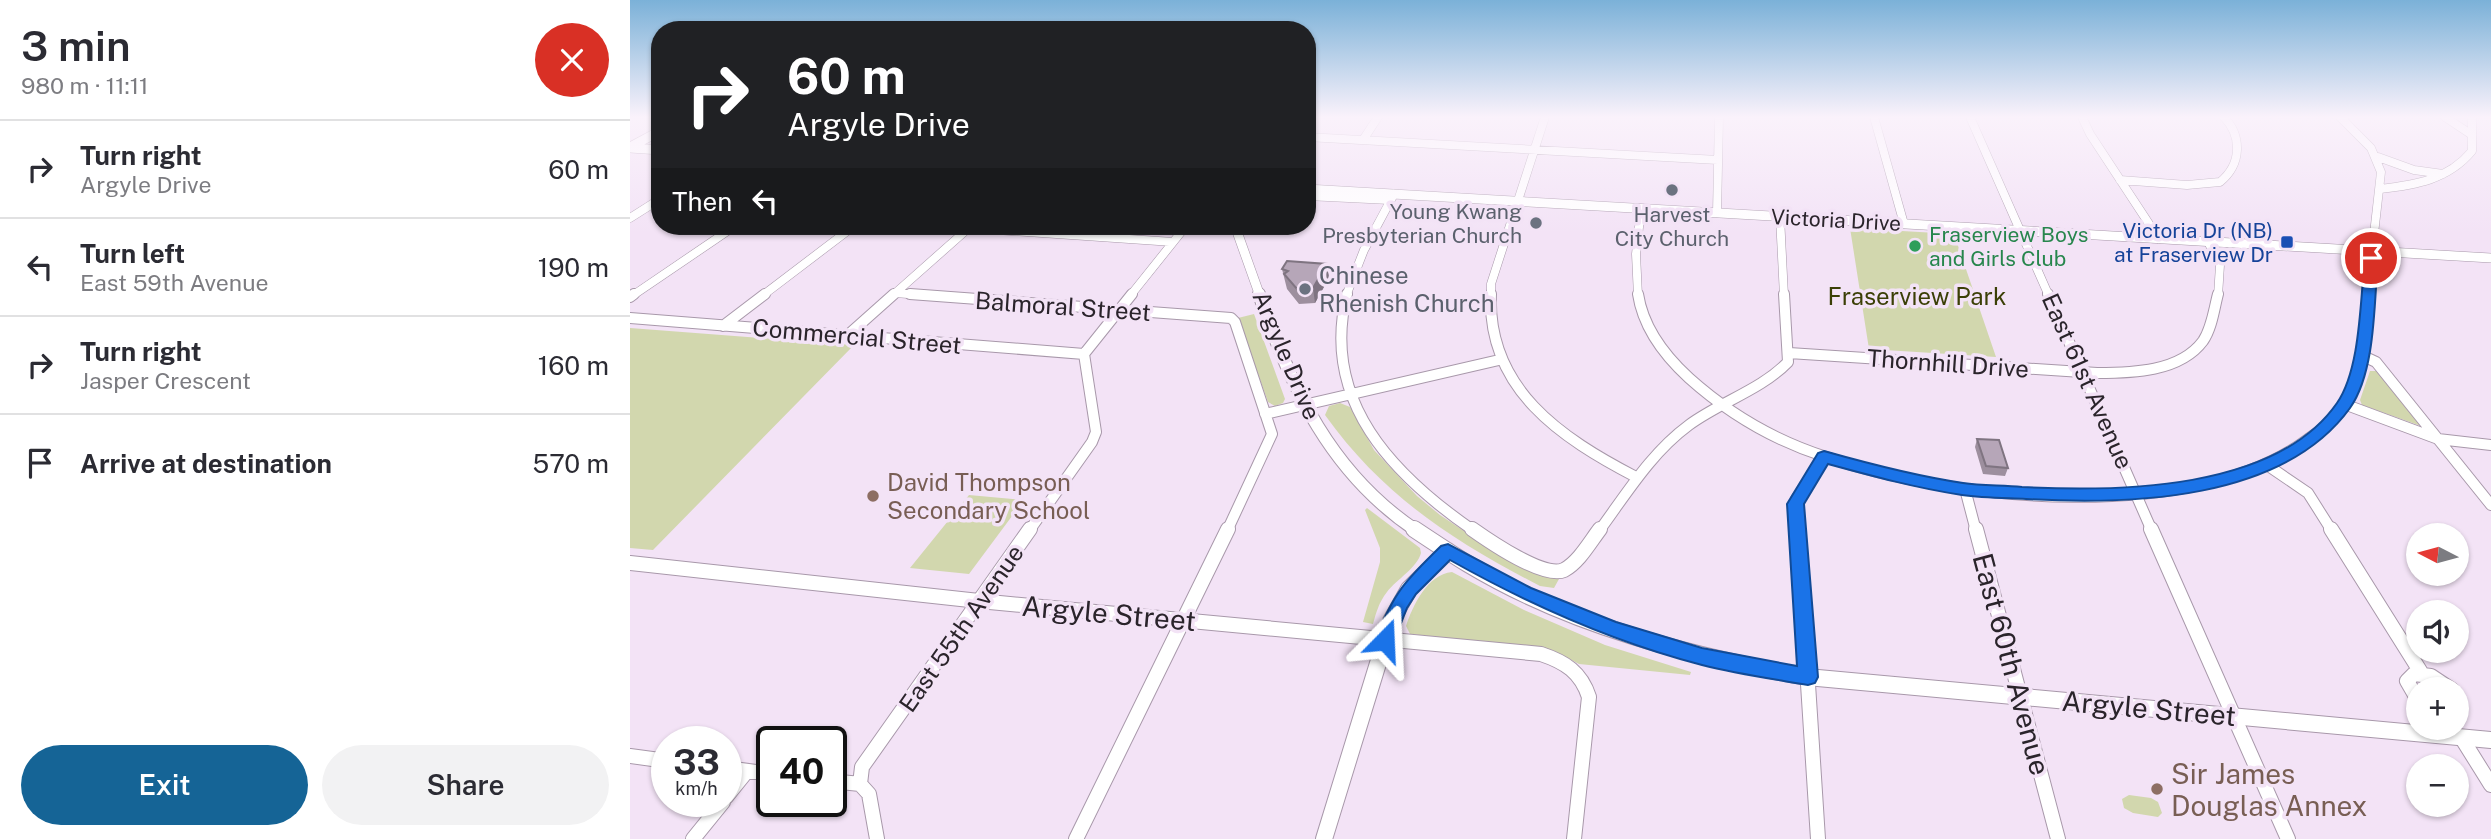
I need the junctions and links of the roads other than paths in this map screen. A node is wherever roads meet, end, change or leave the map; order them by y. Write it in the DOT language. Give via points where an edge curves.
graph roads {
  1 [pos="1532,156"];
  2 [pos="1647,156"];
  3 [pos="1718,156"];
  4 [pos="1885,156"];
  5 [pos="1988,156"];
  6 [pos="2104,156"];
  7 [pos="2234,156"];
  8 [pos="2468,156"];
  9 [pos="2378,157"];
  10 [pos="1718,160"];
  11 [pos="2443,174"];
  12 [pos="2120,180"];
  13 [pos="2380,189"];
  14 [pos="1316,193"];
  15 [pos="1392,197"];
  16 [pos="1516,201"];
  17 [pos="651,205"];
  18 [pos="1641,209"];
  19 [pos="1717,214"];
  20 [pos="1780,217"];
  21 [pos="630,218"];
  22 [pos="1904,224"];
  23 [pos="2021,231"];
  24 [pos="722,235"];
  25 [pos="842,235"];
  26 [pos="961,235"];
  27 [pos="1078,235"];
  28 [pos="1179,235"];
  29 [pos="1238,235"];
  30 [pos="2159,239"];
  31 [pos="1173,242"];
  32 [pos="2208,242"];
  33 [pos="2372,251"];
  34 [pos="2491,258"];
  35 [pos="895,293"];
  36 [pos="630,297"];
  37 [pos="1119,310"];
  38 [pos="630,318"];
  39 [pos="723,326"];
  40 [pos="848,335"];
  41 [pos="1789,353"];
  42 [pos="1084,354"];
  43 [pos="2361,355"];
  44 [pos="1499,360"];
  45 [pos="2084,372"];
  46 [pos="1351,394"];
  47 [pos="1304,404"];
  48 [pos="1722,404"];
  49 [pos="2344,404"];
  50 [pos="1265,414"];
  51 [pos="2438,439"];
  52 [pos="2491,445"];
  53 [pos="1824,457"];
  54 [pos="2266,465"];
  55 [pos="1636,477"];
  56 [pos="1965,489"];
  57 [pos="2137,495"];
  58 [pos="2491,505"];
  59 [pos="1448,551"];
  60 [pos="630,564"];
  61 [pos="979,601"];
  62 [pos="1183,620"];
  63 [pos="1385,640"];
  64 [pos="2422,674"];
  65 [pos="1808,677"];
  66 [pos="2411,677"];
  67 [pos="2431,677"];
  68 [pos="2021,696"];
  69 [pos="2234,716"];
  70 [pos="2406,732"];
  71 [pos="2469,738"];
  72 [pos="2463,740"];
  73 [pos="2491,740"];
  74 [pos="630,756"];
  75 [pos="651,759"];
  76 [pos="742,770"];
  77 [pos="747,771"];
  78 [pos="756,772"];
  79 [pos="742,777"];
  80 [pos="847,783"];
  81 [pos="860,784"];
  82 [pos="2491,785"];
  83 [pos="711,817"];
  84 [pos="693,839"];
  85 [pos="877,839"];
  86 [pos="1076,839"];
  87 [pos="1324,839"];
  88 [pos="1574,839"];
  89 [pos="1818,839"];
  90 [pos="2058,839"];
  91 [pos="2288,839"];
  1 -- 16 [label="street"];
  2 -- 10 [label="street"];
  3 -- 10 [label="street"];
  4 -- 22 [label="street"];
  5 -- 23 [label="street, East 61st Avenue"];
  6 -- 12 [label="street"];
  7 -- 12 [label="street" via="2220,182"];
  8 -- 11 [label="street"];
  9 -- 11 [label="street"];
  9 -- 13 [label="street"];
  10 -- 19 [label="street"];
  11 -- 13 [label="street" via="2414,185"];
  12 -- 30 [label="street"];
  13 -- 33 [label="street"];
  14 -- 15 [label="street, Victoria Drive"];
  15 -- 16 [label="street, Victoria Drive"];
  15 -- 46 [label="street" via="1359,263 1342,314 1340,347"];
  16 -- 18 [label="street, Victoria Drive"];
  16 -- 44 [label="street" via="1487,308"];
  17 -- 21 [label="street"];
  18 -- 19 [label="street, Victoria Drive"];
  18 -- 48 [label="street" via="1635,268 1639,304 1674,362"];
  19 -- 20 [label="street, Victoria Drive"];
  20 -- 22 [label="street, Victoria Drive"];
  20 -- 41 [label="street"];
  22 -- 23 [label="street, Victoria Drive"];
  23 -- 30 [label="street, Victoria Drive"];
  23 -- 45 [label="street, East 61st Avenue"];
  24 -- 36 [label="street"];
  25 -- 39 [label="street"];
  26 -- 35 [label="street"];
  27 -- 31 [label="street"];
  28 -- 31 [label="street"];
  29 -- 47 [label="street, Argyle Drive"];
  30 -- 32 [label="street, Victoria Drive"];
  31 -- 37 [label="street"];
  32 -- 33 [label="street, Victoria Drive"];
  32 -- 45 [label="street, Thornhill Drive" via="2220,262 2222,277 2210,324 2196,348 2147,370"];
  33 -- 34 [label="street, Victoria Drive"];
  33 -- 43 [label="street"];
  35 -- 37 [label="street, Balmoral Street"];
  35 -- 40 [label="street"];
  37 -- 42 [label="street"];
  37 -- 50 [label="street, Balmoral Street" via="1235,321"];
  38 -- 39 [label="street, Commercial Street"];
  39 -- 40 [label="street, Commercial Street"];
  40 -- 42 [label="street, Commercial Street"];
  41 -- 45 [label="street, Thornhill Drive"];
  41 -- 48 [label="street" via="1780,371"];
  42 -- 61 [label="street, East 55th Avenue" via="1096,432 1092,442"];
  43 -- 49 [label="street" via="2356,382"];
  43 -- 51 [label="street" via="2376,362"];
  44 -- 46 [label="street"];
  44 -- 55 [label="street" via="1531,404 1557,429"];
  45 -- 57 [label="street, East 61st Avenue"];
  46 -- 47 [label="street"];
  46 -- 55 [label="street" via="1388,458 1436,503 1466,526 1544,569 1563,570 1574,563"];
  47 -- 50 [label="street"];
  47 -- 59 [label="street, Argyle Drive" via="1338,457 1363,484"];
  48 -- 53 [label="street"];
  48 -- 55 [label="street" via="1668,443"];
  49 -- 51 [label="street"];
  49 -- 54 [label="street" via="2317,435"];
  50 -- 62 [label="street" via="1271,440"];
  51 -- 52 [label="street"];
  51 -- 58 [label="street"];
  53 -- 56 [label="street"];
  53 -- 65 [label="street" via="1796,504"];
  54 -- 57 [label="street" via="2207,483"];
  54 -- 64 [label="street" via="2308,493"];
  56 -- 57 [label="street" via="2034,495"];
  56 -- 68 [label="street, East 60th Avenue"];
  57 -- 69 [label="street, East 61st Avenue"];
  59 -- 63 [label="street" via="1409,589"];
  59 -- 65 [label="street, Argyle Drive" via="1524,593 1611,629 1702,657"];
  60 -- 61 [label="street, Argyle Street"];
  61 -- 62 [label="street, Argyle Street"];
  61 -- 81 [label="street, East 55th Avenue" via="862,767"];
  62 -- 63 [label="street, Argyle Street"];
  62 -- 86 [label="street"];
  63 -- 87 [label="street"];
  63 -- 88 [label="street, Argyle Street" via="1541,654 1562,660 1581,676 1589,710"];
  64 -- 66 [label="street"];
  64 -- 67 [label="street"];
  65 -- 68 [label="street, Argyle Street"];
  65 -- 89 [label="street"];
  68 -- 69 [label="street, Argyle Street"];
  68 -- 90 [label="street, East 60th Avenue"];
  69 -- 70 [label="street, Argyle Street"];
  69 -- 91 [label="street, East 61st Avenue"];
  71 -- 73 [label="street, Argyle Street"];
  72 -- 82 [label="street"];
  74 -- 75 [label="street"];
  76 -- 77 [label="street"];
  77 -- 78 [label="street"];
  77 -- 79 [label="street"];
  80 -- 81 [label="street"];
  81 -- 85 [label="street" via="869,794"];
  83 -- 84 [label="street"];
}
